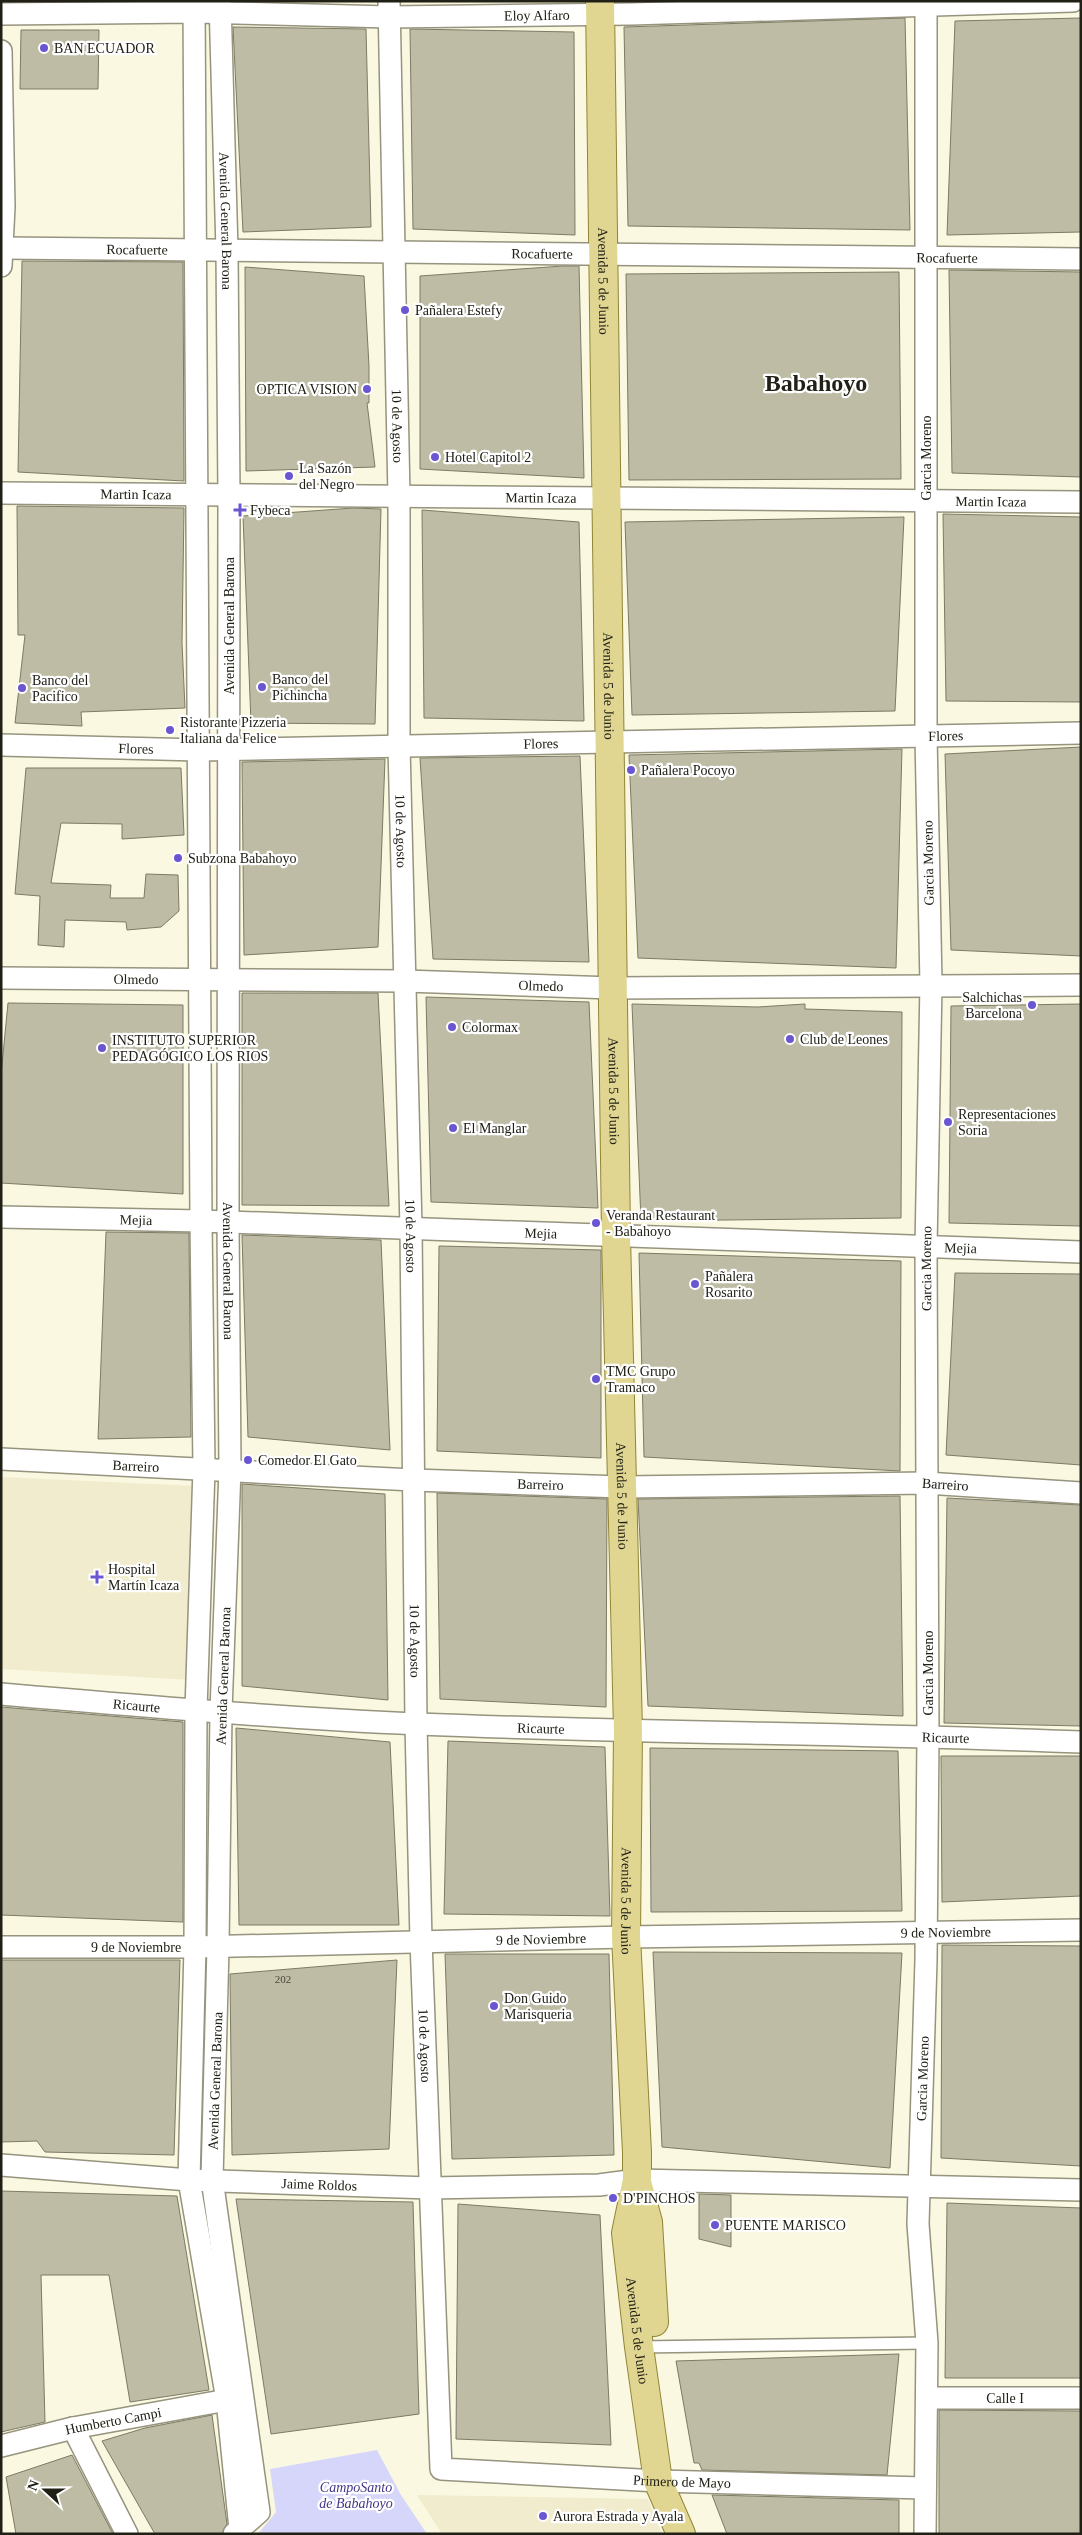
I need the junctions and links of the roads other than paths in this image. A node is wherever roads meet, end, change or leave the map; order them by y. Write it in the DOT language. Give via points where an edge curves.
graph roads {
  1 [pos="1073,1"];
  2 [pos="926,4"];
  3 [pos="195,7"];
  4 [pos="220,7"];
  5 [pos="600,7"];
  6 [pos="389,9"];
  7 [pos="1,14"];
  8 [pos="1,51"];
  9 [pos="197,250"];
  10 [pos="227,251"];
  11 [pos="394,252"];
  12 [pos="604,255"];
  13 [pos="2,257"];
  14 [pos="926,258"];
  15 [pos="1081,259"];
  16 [pos="1,493"];
  17 [pos="198,496"];
  18 [pos="229,496"];
  19 [pos="399,497"];
  20 [pos="607,499"];
  21 [pos="926,501"];
  22 [pos="1081,502"];
  23 [pos="1081,733"];
  24 [pos="926,736"];
  25 [pos="610,742"];
  26 [pos="1,745"];
  27 [pos="399,746"];
  28 [pos="199,750"];
  29 [pos="229,750"];
  30 [pos="1,978"];
  31 [pos="228,979"];
  32 [pos="200,980"];
  33 [pos="405,981"];
  34 [pos="931,984"];
  35 [pos="1081,985"];
  36 [pos="613,988"];
  37 [pos="1,1217"];
  38 [pos="201,1221"];
  39 [pos="228,1222"];
  40 [pos="411,1228"];
  41 [pos="616,1236"];
  42 [pos="926,1247"];
  43 [pos="1081,1252"];
  44 [pos="1,1459"];
  45 [pos="204,1469"];
  46 [pos="230,1469"];
  47 [pos="413,1480"];
  48 [pos="926,1483"];
  49 [pos="622,1487"];
  50 [pos="1081,1493"];
  51 [pos="1,1694"];
  52 [pos="196,1710"];
  53 [pos="221,1711"];
  54 [pos="416,1724"];
  55 [pos="628,1730"];
  56 [pos="928,1736"];
  57 [pos="1081,1742"];
  58 [pos="1081,1930"];
  59 [pos="926,1933"];
  60 [pos="626,1937"];
  61 [pos="421,1942"];
  62 [pos="195,1947"];
  63 [pos="218,1947"];
  64 [pos="1,1948"];
  65 [pos="1,2165"];
  66 [pos="212,2179"];
  67 [pos="189,2180"];
  68 [pos="637,2180"];
  69 [pos="920,2185"];
  70 [pos="430,2188"];
  71 [pos="1081,2190"];
  72 [pos="927,2343"];
  73 [pos="647,2346"];
  74 [pos="927,2398"];
  75 [pos="1081,2398"];
  76 [pos="227,2400"];
  77 [pos="73,2428"];
  78 [pos="1,2446"];
  79 [pos="441,2469"];
  80 [pos="666,2481"];
  81 [pos="924,2488"];
  82 [pos="237,2531"];
  83 [pos="127,2534"];
  84 [pos="681,2534"];
  85 [pos="700,2534"];
  86 [pos="925,2534"];
  1 -- 2 [label="street, Eloy Alfaro"];
  2 -- 5 [label="street, Eloy Alfaro"];
  2 -- 14 [label="street, Garcia Moreno"];
  3 -- 4 [label="street, Eloy Alfaro"];
  3 -- 7 [label="street, Eloy Alfaro"];
  3 -- 9 [label="street, Avenida General Barona"];
  4 -- 6 [label="street, Eloy Alfaro"];
  4 -- 10 [label="street, Avenida General Barona"];
  5 -- 6 [label="street, Eloy Alfaro"];
  5 -- 12 [label="main road, Avenida 5 de Junio"];
  6 -- 11 [label="street, 10 de Agosto"];
  8 -- 13 [label="street"];
  9 -- 10 [label="street, Rocafuerte"];
  9 -- 13 [label="street, Rocafuerte"];
  9 -- 17 [label="street, Avenida General Barona"];
  10 -- 11 [label="street, Rocafuerte"];
  10 -- 18 [label="street, Avenida General Barona"];
  11 -- 12 [label="street, Rocafuerte"];
  11 -- 19 [label="street, 10 de Agosto"];
  12 -- 14 [label="street, Rocafuerte"];
  12 -- 20 [label="main road, Avenida 5 de Junio"];
  14 -- 15 [label="street, Rocafuerte"];
  14 -- 21 [label="street, Garcia Moreno"];
  16 -- 17 [label="street, Martin Icaza"];
  17 -- 18 [label="street, Martin Icaza"];
  17 -- 28 [label="street, Avenida General Barona"];
  18 -- 19 [label="street, Martin Icaza"];
  18 -- 29 [label="street, Avenida General Barona"];
  19 -- 20 [label="street, Martin Icaza"];
  19 -- 27 [label="street, 10 de Agosto"];
  20 -- 21 [label="street, Martin Icaza"];
  20 -- 25 [label="main road, Avenida 5 de Junio"];
  21 -- 22 [label="street, Martin Icaza"];
  21 -- 24 [label="street, Garcia Moreno"];
  23 -- 24 [label="street, Flores"];
  24 -- 25 [label="street, Flores"];
  24 -- 34 [label="street, Garcia Moreno"];
  25 -- 27 [label="street, Flores"];
  25 -- 36 [label="main road, Avenida 5 de Junio"];
  26 -- 28 [label="street, Flores"];
  27 -- 29 [label="street, Flores"];
  27 -- 33 [label="street, 10 de Agosto"];
  28 -- 29 [label="street, Flores"];
  28 -- 32 [label="street, Avenida General Barona"];
  29 -- 31 [label="street, Avenida General Barona"];
  30 -- 32 [label="street, Olmedo"];
  31 -- 32 [label="street, Olmedo"];
  31 -- 33 [label="street, Olmedo"];
  31 -- 39 [label="street, Avenida General Barona"];
  32 -- 38 [label="street, Avenida General Barona"];
  33 -- 36 [label="street, Olmedo"];
  33 -- 40 [label="street, 10 de Agosto"];
  34 -- 35 [label="street, Olmedo"];
  34 -- 36 [label="street, Olmedo"];
  34 -- 42 [label="street, Garcia Moreno"];
  36 -- 41 [label="main road, Avenida 5 de Junio"];
  37 -- 38 [label="street, Mejia"];
  38 -- 39 [label="street, Mejia"];
  38 -- 45 [label="street, Avenida General Barona"];
  39 -- 40 [label="street, Mejia"];
  39 -- 46 [label="street, Avenida General Barona"];
  40 -- 41 [label="street, Mejia"];
  40 -- 47 [label="street, 10 de Agosto"];
  41 -- 42 [label="street, Mejia"];
  41 -- 49 [label="main road, Avenida 5 de Junio"];
  42 -- 43 [label="street, Mejia"];
  42 -- 48 [label="street, Garcia Moreno"];
  44 -- 45 [label="street, Barreiro"];
  45 -- 46 [label="street, Barreiro"];
  45 -- 52 [label="street, Avenida General Barona"];
  46 -- 47 [label="street, Barreiro"];
  46 -- 53 [label="street, Avenida General Barona"];
  47 -- 49 [label="street, Barreiro"];
  47 -- 54 [label="street, 10 de Agosto"];
  48 -- 49 [label="street, Barreiro"];
  48 -- 50 [label="street, Barreiro"];
  48 -- 56 [label="street, Garcia Moreno"];
  49 -- 55 [label="main road, Avenida 5 de Junio"];
  51 -- 52 [label="street, Ricaurte"];
  52 -- 53 [label="street, Ricaurte"];
  52 -- 62 [label="street, Avenida General Barona"];
  53 -- 54 [label="street, Ricaurte"];
  53 -- 63 [label="street, Avenida General Barona"];
  54 -- 55 [label="street, Ricaurte"];
  54 -- 61 [label="street, 10 de Agosto"];
  55 -- 56 [label="street, Ricaurte"];
  55 -- 60 [label="main road, Avenida 5 de Junio"];
  56 -- 57 [label="street, Ricaurte"];
  56 -- 59 [label="street, Garcia Moreno"];
  58 -- 59 [label="street, 9 de Noviembre"];
  59 -- 60 [label="street, 9 de Noviembre"];
  59 -- 69 [label="street, Garcia Moreno"];
  60 -- 61 [label="street, 9 de Noviembre"];
  60 -- 68 [label="main road, Avenida 5 de Junio"];
  61 -- 63 [label="street, 9 de Noviembre"];
  61 -- 70 [label="street, 10 de Agosto"];
  62 -- 63 [label="street, 9 de Noviembre"];
  62 -- 64 [label="street, 9 de Noviembre"];
  62 -- 67 [label="street, Avenida General Barona"];
  63 -- 66 [label="street, Avenida General Barona"];
  65 -- 67 [label="street, Jaime Roldos"];
  66 -- 67 [label="street, Jaime Roldos"];
  66 -- 70 [label="street, Jaime Roldos"];
  66 -- 82 [label="street, Avenida General Barona" via="259,2512"];
  67 -- 76 [label="street, Avenida General Barona"];
  68 -- 69 [label="street, Jaime Roldos"];
  68 -- 70 [label="street, Jaime Roldos" via="599,2185"];
  68 -- 73 [label="main road, Avenida 5 de Junio" via="648,2222"];
  69 -- 71 [label="street, Jaime Roldos"];
  69 -- 72 [label="street, Garcia Moreno" via="918,2224"];
  70 -- 79 [label="street, 10 de Agosto"];
  72 -- 73 [label="lane"];
  72 -- 74 [label="street, Garcia Moreno"];
  73 -- 80 [label="main road, Avenida 5 de Junio"];
  74 -- 75 [label="street, Calle I"];
  74 -- 81 [label="street, Garcia Moreno"];
  76 -- 77 [label="street, Humberto Campi"];
  76 -- 82 [label="street, Avenida General Barona"];
  77 -- 78 [label="street, Humberto Campi"];
  77 -- 83 [label="street"];
  79 -- 80 [label="street, Primero de Mayo"];
  80 -- 81 [label="street, Primero de Mayo"];
  80 -- 84 [label="main road"];
  80 -- 85 [label="main road"];
  81 -- 86 [label="street, Garcia Moreno"];
}
